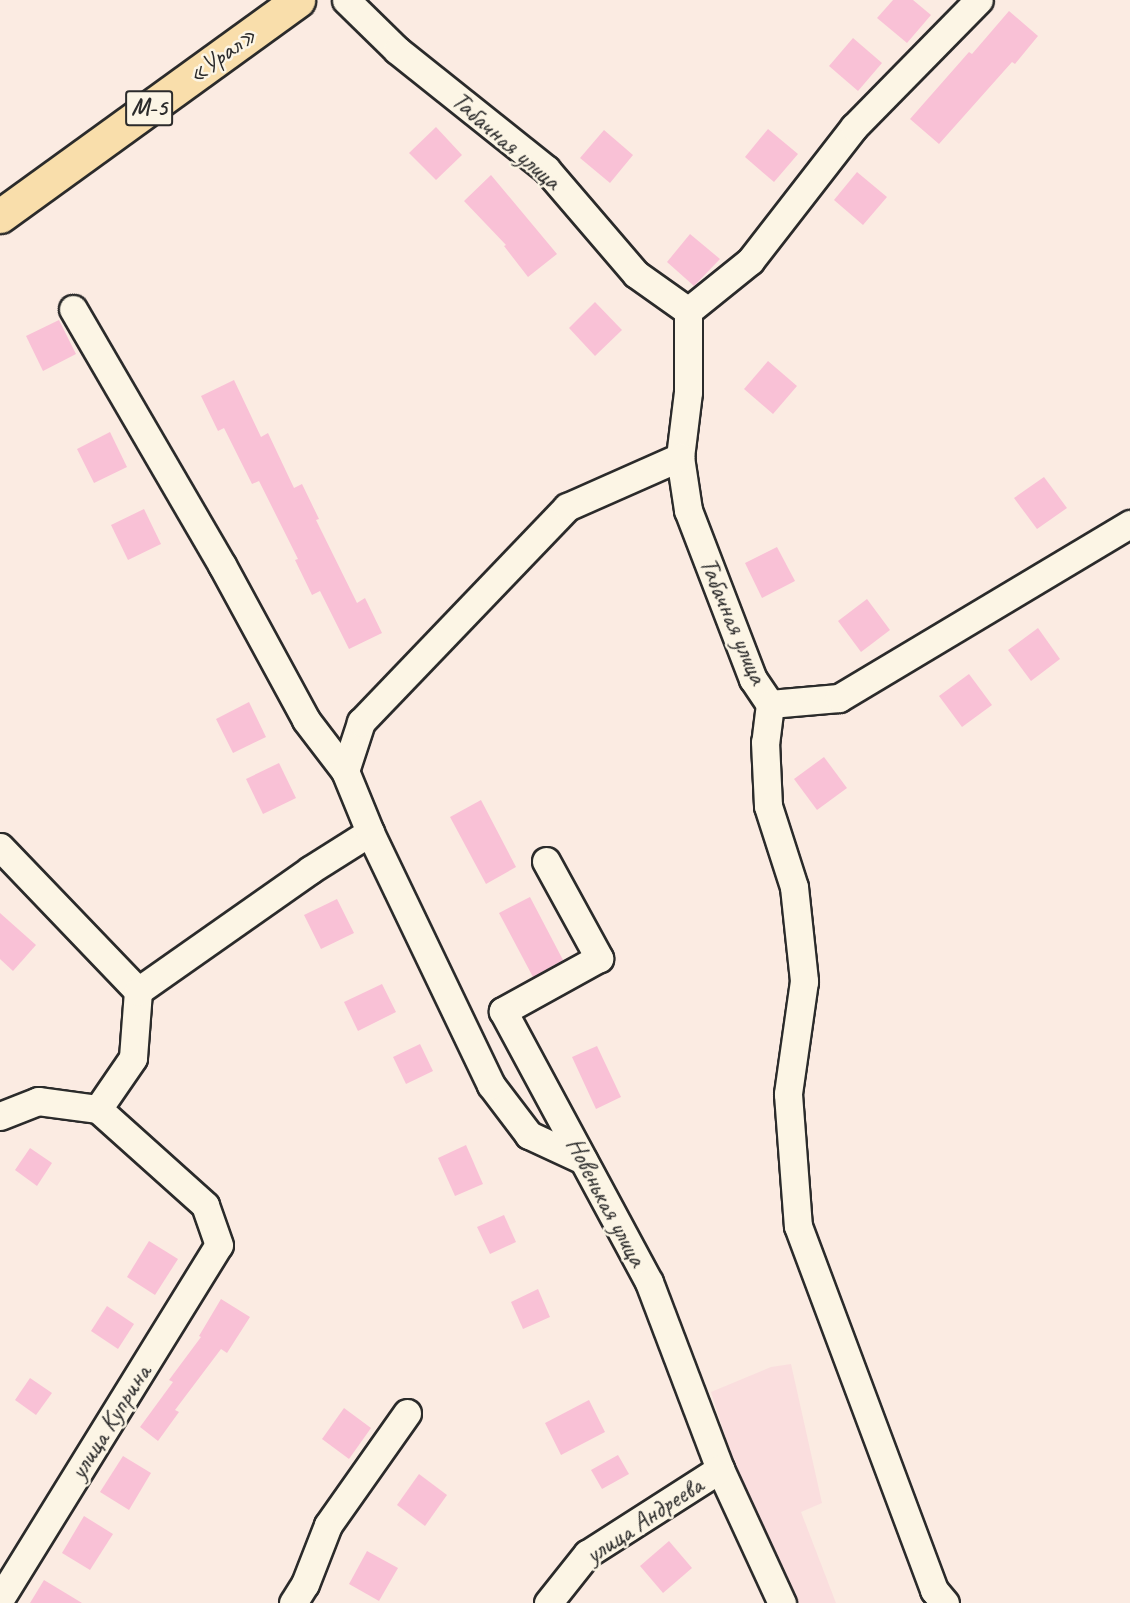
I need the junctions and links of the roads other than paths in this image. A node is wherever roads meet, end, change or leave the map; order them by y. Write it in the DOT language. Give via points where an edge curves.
graph roads {
  1 [pos="298,0"];
  2 [pos="346,0"];
  3 [pos="979,0"];
  4 [pos="0,216"];
  5 [pos="73,309"];
  6 [pos="688,311"];
  7 [pos="680,457"];
  8 [pos="1130,524"];
  9 [pos="770,704"];
  10 [pos="345,771"];
  11 [pos="370,832"];
  12 [pos="0,847"];
  13 [pos="546,861"];
  14 [pos="138,991"];
  15 [pos="98,1110"];
  16 [pos="0,1116"];
  17 [pos="583,1160"];
  18 [pos="407,1413"];
  19 [pos="720,1469"];
  20 [pos="0,1599"];
  21 [pos="778,1600"];
  22 [pos="293,1603"];
  23 [pos="548,1603"];
  24 [pos="945,1603"];
  1 -- 4 [label="highway, «Урал» / М-5"];
  2 -- 6 [label="street, Табачная улица" via="397,50 546,169 636,274"];
  3 -- 6 [label="street" via="854,127 750,261"];
  5 -- 10 [label="street" via="222,565 306,720"];
  6 -- 7 [label="street, Табачная улица" via="688,392"];
  7 -- 9 [label="street, Табачная улица" via="688,510 753,679"];
  7 -- 10 [label="street" via="567,507 361,722"];
  8 -- 9 [label="street, Табачная улица" via="840,698"];
  9 -- 24 [label="street" via="765,742 768,806 794,887 804,981 788,1094 798,1226 934,1590"];
  10 -- 11 [label="street"];
  11 -- 14 [label="street"];
  11 -- 17 [label="street" via="490,1085 529,1135"];
  12 -- 14 [label="street"];
  13 -- 17 [label="street, Новенькая улица" via="599,958 503,1011"];
  14 -- 15 [label="street" via="133,1058"];
  15 -- 16 [label="street" via="38,1101"];
  15 -- 20 [label="street, улица Куприна" via="205,1205 219,1245"];
  17 -- 19 [label="street, Новенькая улица" via="649,1282"];
  18 -- 22 [label="street" via="328,1525 305,1584"];
  19 -- 21 [label="street, Новенькая улица"];
  19 -- 23 [label="street, улица Андреева" via="587,1554"];
}
